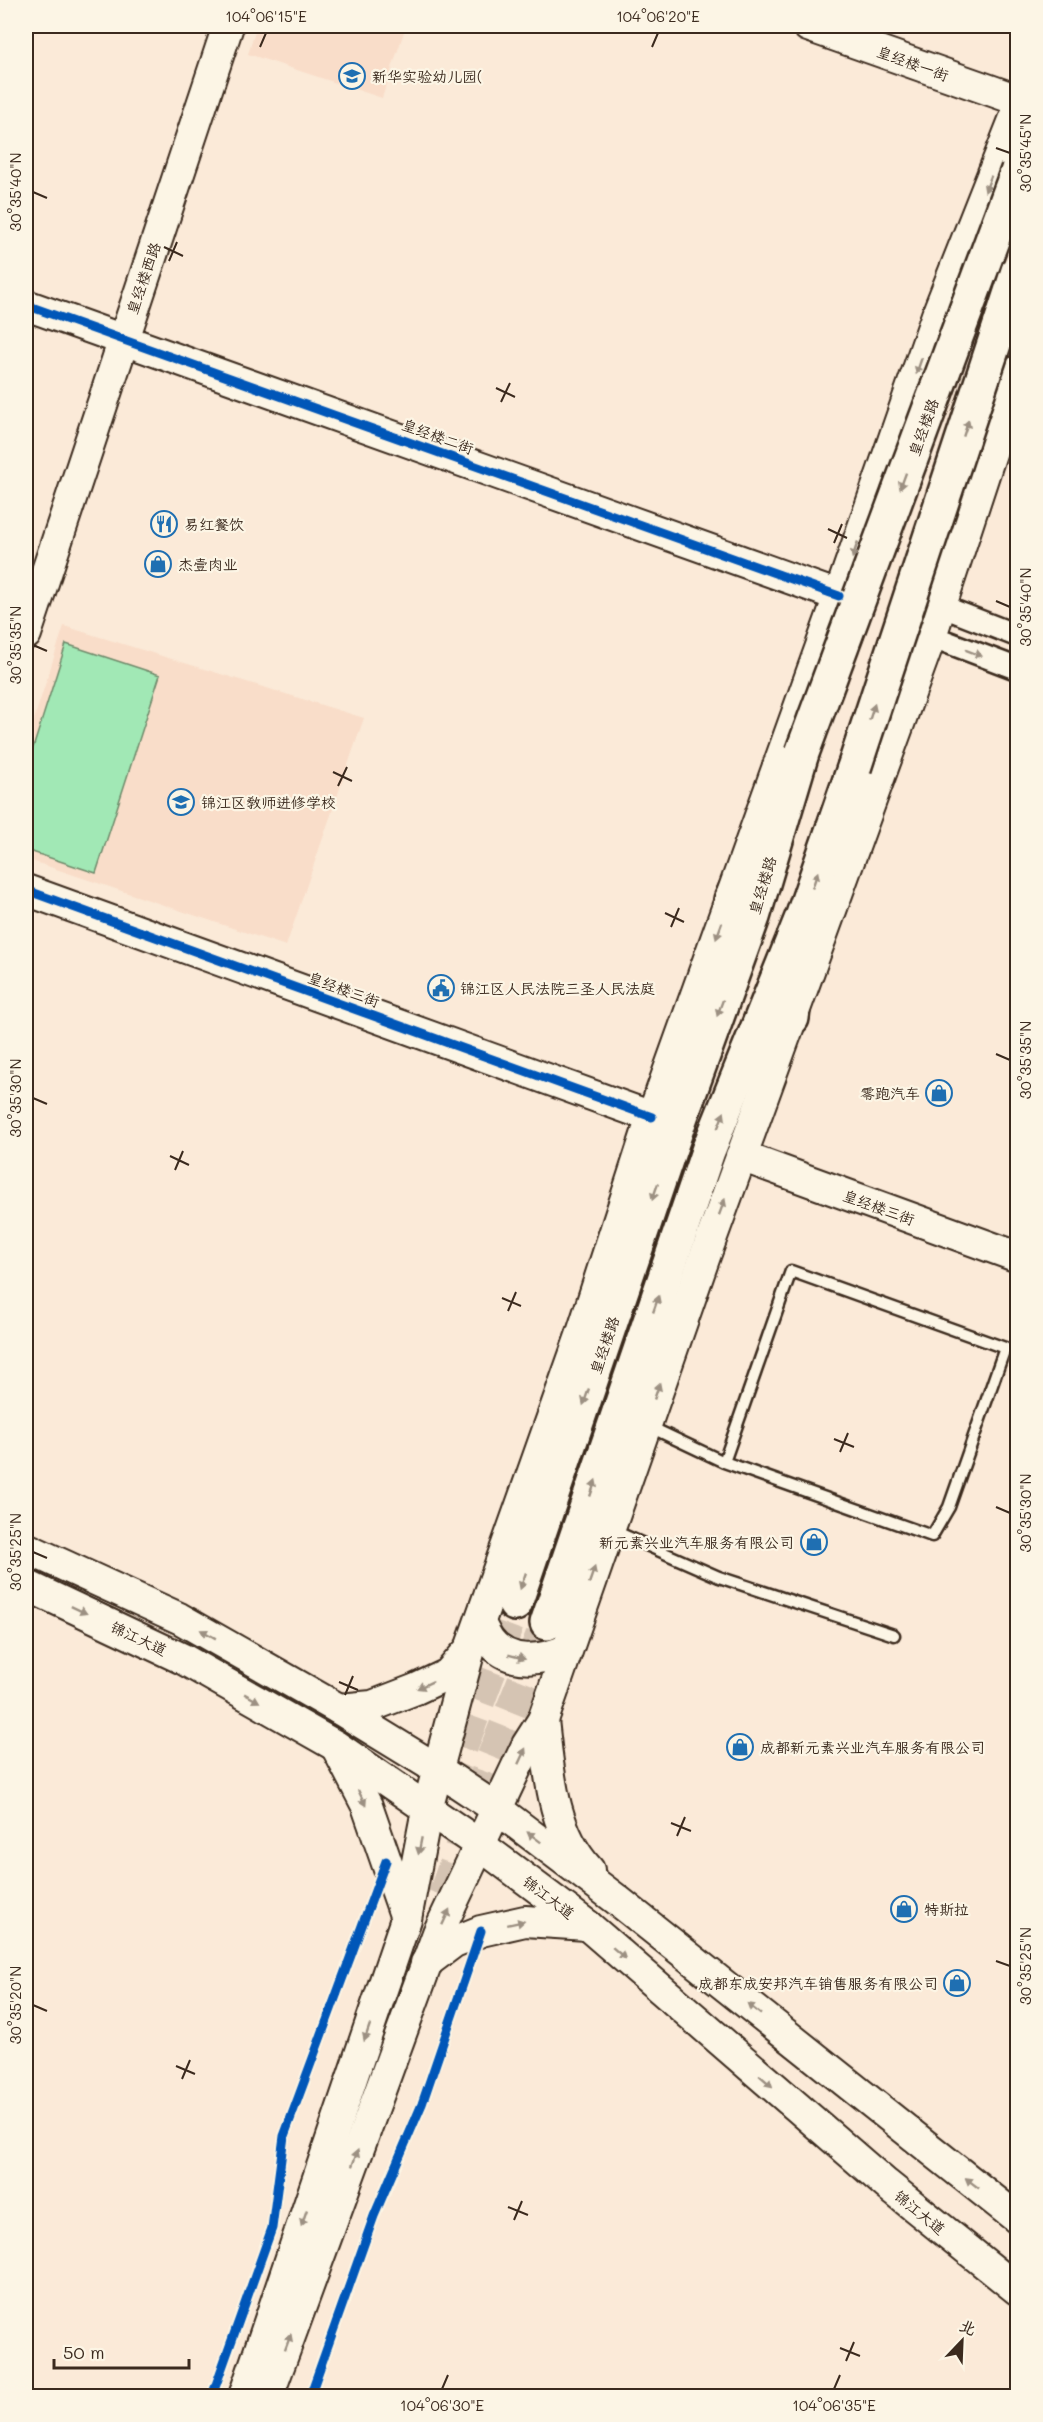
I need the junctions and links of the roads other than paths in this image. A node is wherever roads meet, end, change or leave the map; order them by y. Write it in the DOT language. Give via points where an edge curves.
graph roads {
  1 [pos="228,26"];
  2 [pos="808,26"];
  3 [pos="1017,100"];
  4 [pos="1017,110"];
  5 [pos="1017,170"];
  6 [pos="1017,272"];
  7 [pos="1017,279"];
  8 [pos="26,305"];
  9 [pos="938,312"];
  10 [pos="123,338"];
  11 [pos="1017,371"];
  12 [pos="839,596"];
  13 [pos="941,606"];
  14 [pos="26,634"];
  15 [pos="931,636"];
  16 [pos="1017,636"];
  17 [pos="1017,669"];
  18 [pos="802,753"];
  19 [pos="26,890"];
  20 [pos="731,900"];
  21 [pos="802,915"];
  22 [pos="792,1018"];
  23 [pos="652,1117"];
  24 [pos="741,1156"];
  25 [pos="1017,1257"];
  26 [pos="645,1424"];
  27 [pos="724,1462"];
  28 [pos="609,1528"];
  29 [pos="26,1548"];
  30 [pos="26,1585"];
  31 [pos="515,1604"];
  32 [pos="547,1623"];
  33 [pos="894,1635"];
  34 [pos="475,1637"];
  35 [pos="566,1650"];
  36 [pos="339,1709"];
  37 [pos="543,1720"];
  38 [pos="336,1746"];
  39 [pos="437,1768"];
  40 [pos="497,1809"];
  41 [pos="427,1810"];
  42 [pos="480,1845"];
  43 [pos="616,1899"];
  44 [pos="406,1919"];
  45 [pos="587,1925"];
  46 [pos="426,1964"];
  47 [pos="1017,2219"];
  48 [pos="1017,2290"];
  49 [pos="244,2397"];
  50 [pos="268,2397"];
  1 -- 10 [label="main road, 皇经楼西路"];
  2 -- 3 [label="main road, 皇经楼一街"];
  4 -- 9 [label="main road, one-way"];
  5 -- 18 [label="highway, 皇经楼路, one-way, bridge"];
  21 -- 6 [label="highway, one-way, bridge"];
  7 -- 9 [label="main road" via="993,268 964,281"];
  8 -- 10 [label="main road, 皇经楼二街"];
  9 -- 12 [label="main road, one-way"];
  10 -- 12 [label="main road, 皇经楼二街"];
  10 -- 14 [label="main road, 皇经楼西路"];
  11 -- 13 [label="main road"];
  12 -- 20 [label="main road"];
  13 -- 15 [label="main road"];
  13 -- 16 [label="street"];
  15 -- 17 [label="street, one-way"];
  15 -- 22 [label="main road"];
  18 -- 20 [label="highway"];
  18 -- 31 [label="highway, 皇经楼路, one-way" via="753,917"];
  19 -- 23 [label="main road, 皇经楼三街"];
  20 -- 23 [label="main road, one-way"];
  21 -- 22 [label="highway"];
  32 -- 21 [label="highway, one-way" via="708,1151"];
  22 -- 24 [label="main road"];
  23 -- 34 [label="main road" via="582,1333"];
  24 -- 25 [label="main road, 皇经楼三街"];
  26 -- 24 [label="main road, one-way"];
  26 -- 27 [label="lane"];
  26 -- 28 [label="main road"];
  27 -- 27 [label="lane" via="932,1536 948,1507 1005,1348 791,1271"];
  28 -- 33 [label="lane" via="719,1577"];
  35 -- 28 [label="main road, one-way"];
  36 -- 29 [label="main road, one-way" via="179,1618"];
  30 -- 38 [label="main road, 锦江大道, one-way" via="183,1659"];
  34 -- 35 [label="main road, one-way" via="519,1659 538,1660"];
  34 -- 36 [label="main road, one-way" via="448,1674 372,1706"];
  34 -- 39 [label="main road"];
  35 -- 37 [label="main road"];
  36 -- 39 [label="main road"];
  40 -- 37 [label="main road, one-way" via="527,1744"];
  37 -- 43 [label="main road" via="553,1798 577,1857"];
  38 -- 41 [label="main road, 锦江大道"];
  38 -- 44 [label="main road, one-way" via="367,1806"];
  39 -- 40 [label="main road"];
  39 -- 41 [label="main road"];
  40 -- 42 [label="main road"];
  43 -- 40 [label="main road, one-way"];
  41 -- 42 [label="main road, 锦江大道"];
  41 -- 44 [label="main road, one-way"];
  42 -- 45 [label="main road, 锦江大道"];
  46 -- 42 [label="main road, one-way"];
  47 -- 43 [label="main road, one-way"];
  44 -- 49 [label="main road, one-way"];
  46 -- 45 [label="main road, one-way" via="454,1942 481,1931 525,1921"];
  45 -- 48 [label="main road, 锦江大道, one-way" via="886,2184"];
  50 -- 46 [label="main road, one-way"];
}
